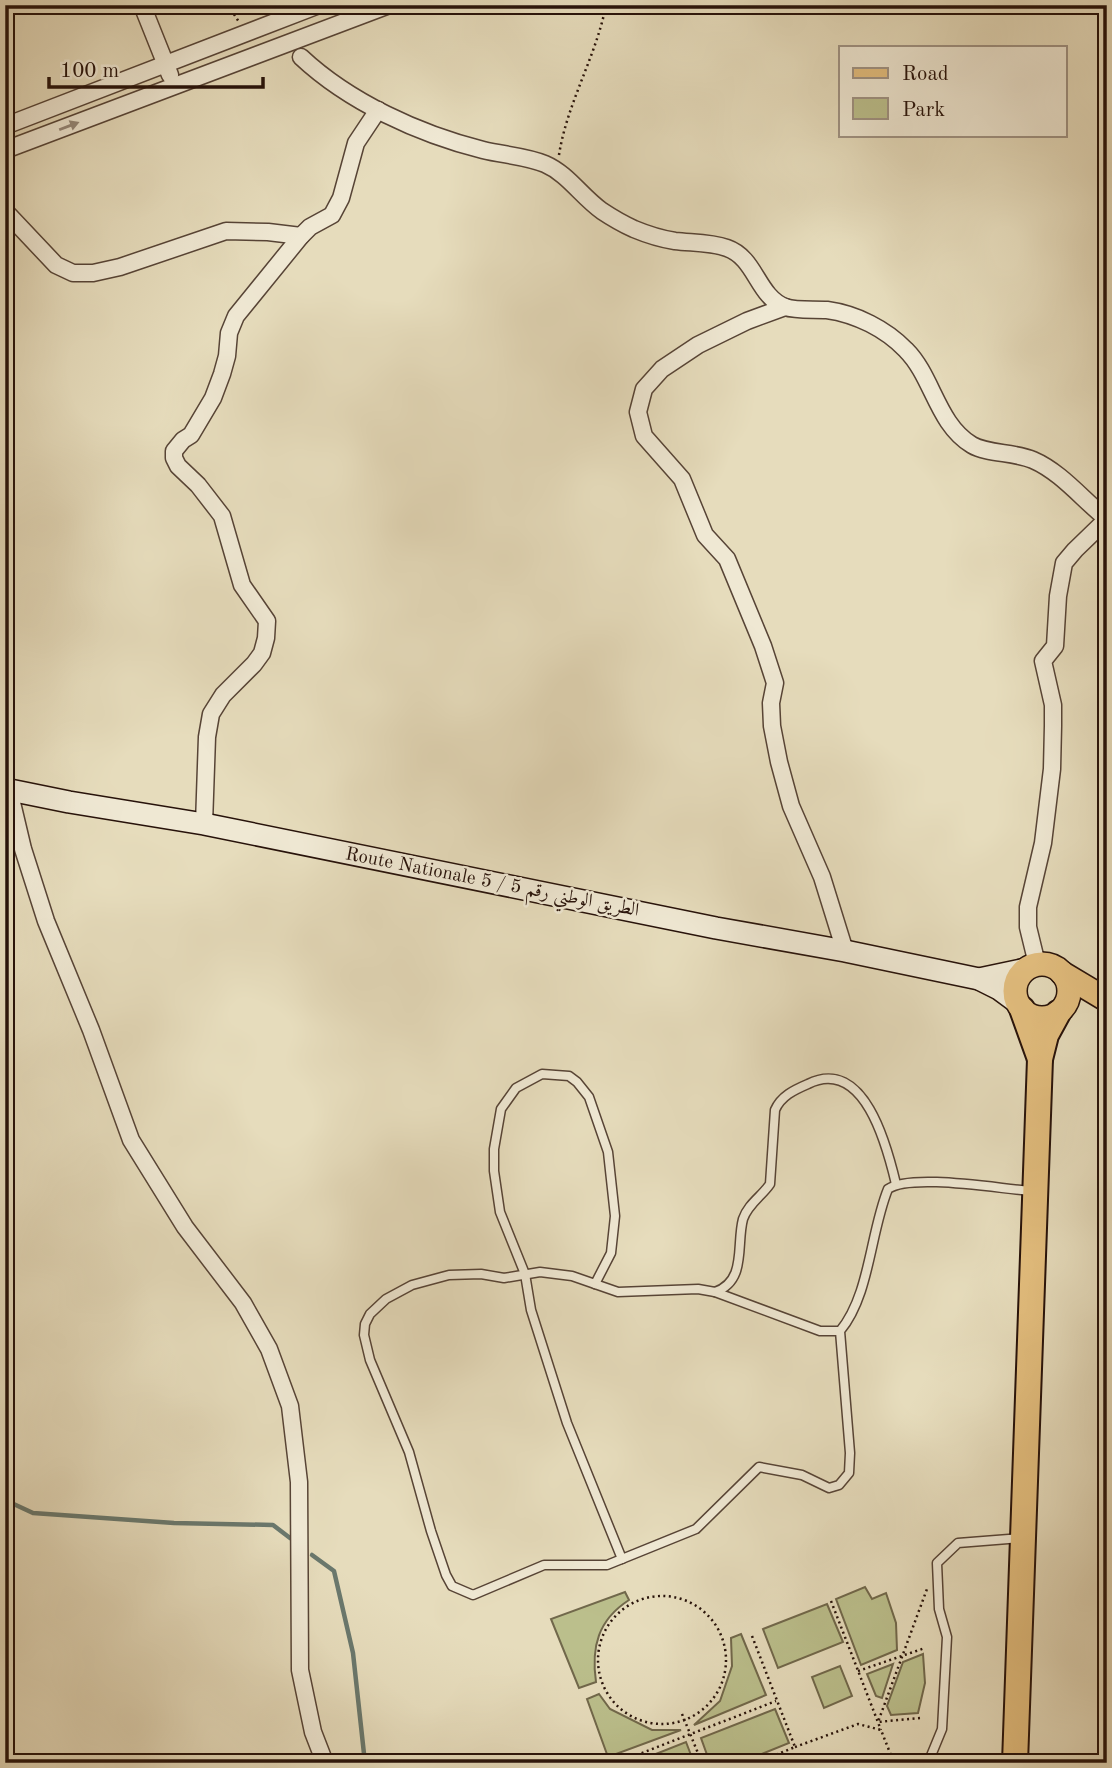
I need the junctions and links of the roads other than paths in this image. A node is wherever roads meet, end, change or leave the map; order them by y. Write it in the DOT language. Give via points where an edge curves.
graph roads {
  1 [pos="142,5"];
  2 [pos="319,5"];
  3 [pos="389,5"];
  4 [pos="301,57"];
  5 [pos="165,65"];
  6 [pos="176,86"];
  7 [pos="378,110"];
  8 [pos="5,126"];
  9 [pos="5,150"];
  10 [pos="5,211"];
  11 [pos="301,236"];
  12 [pos="785,307"];
  13 [pos="1107,519"];
  14 [pos="7,789"];
  15 [pos="204,824"];
  16 [pos="845,951"];
  17 [pos="1031,967"];
  18 [pos="1062,973"];
  19 [pos="979,978"];
  20 [pos="1107,1002"];
  21 [pos="1020,1006"];
  22 [pos="1059,1012"];
  23 [pos="1040,1059"];
  24 [pos="896,1184"];
  25 [pos="1034,1192"];
  26 [pos="525,1274"];
  27 [pos="595,1284"];
  28 [pos="715,1292"];
  29 [pos="840,1331"];
  30 [pos="1024,1538"];
  31 [pos="622,1559"];
  32 [pos="325,1763"];
  33 [pos="928,1763"];
  34 [pos="1015,1763"];
  1 -- 5 [label="street"];
  2 -- 5 [label="street"];
  3 -- 6 [label="street"];
  4 -- 7 [label="street" via="320,75"];
  5 -- 6 [label="street"];
  5 -- 8 [label="street"];
  9 -- 6 [label="street, one-way"];
  7 -- 11 [label="street" via="356,143 332,215"];
  7 -- 12 [label="street" via="481,150 545,164 601,210 635,229 673,241 729,248 745,258 772,298"];
  10 -- 11 [label="street" via="56,265 73,273 120,267 226,231"];
  11 -- 15 [label="street" via="236,316 213,398 191,435 174,451 178,466 222,516 242,585 267,621 262,653 211,714"];
  12 -- 13 [label="street" via="830,310 886,332 908,352 942,413 973,446 1030,458 1048,467"];
  12 -- 16 [label="street" via="698,345 662,369 644,389 638,412 644,436 682,479 705,535 727,559 763,646 775,683 772,726 779,762"];
  13 -- 17 [label="street" via="1065,563 1055,646 1043,661 1054,726 1044,843 1028,907"];
  14 -- 15 [label="main road, Route Nationale 5 / الطريق الوطني رقم 5"];
  14 -- 32 [label="street" via="46,921 131,1140 185,1227 243,1303 270,1349 290,1406 299,1482 300,1670 313,1732"];
  15 -- 16 [label="main road, Route Nationale 5 / الطريق الوطني رقم 5"];
  16 -- 19 [label="main road, Route Nationale 5 / الطريق الوطني رقم 5"];
  17 -- 18 [label="main road" via="1051,965"];
  17 -- 19 [label="main road"];
  17 -- 21 [label="main road" via="1015,984"];
  18 -- 20 [label="main road"];
  18 -- 22 [label="main road" via="1069,992"];
  19 -- 21 [label="main road"];
  20 -- 22 [label="main road"];
  21 -- 22 [label="main road" via="1043,1018"];
  21 -- 23 [label="highway"];
  22 -- 23 [label="highway"];
  23 -- 25 [label="highway"];
  24 -- 25 [label="lane" via="920,1181"];
  24 -- 28 [label="lane" via="877,1121 846,1082 814,1081 792,1091 775,1110 770,1184 744,1216 731,1282"];
  24 -- 29 [label="lane" via="882,1203 858,1299"];
  25 -- 30 [label="highway"];
  26 -- 27 [label="lane" via="560,1274"];
  26 -- 27 [label="lane" via="500,1212 494,1149 501,1109 516,1088 551,1073 569,1076 589,1097 608,1152 615,1216 611,1254"];
  26 -- 31 [label="lane" via="552,1381"];
  26 -- 31 [label="lane" via="504,1278 449,1275 421,1281 386,1298 365,1324 370,1360 409,1452 431,1531 453,1586 473,1595 544,1565 607,1565"];
  27 -- 28 [label="lane" via="618,1292"];
  28 -- 29 [label="lane" via="820,1331"];
  29 -- 31 [label="lane" via="850,1452 846,1480 829,1488 802,1475 759,1466 696,1529"];
  30 -- 33 [label="lane" via="958,1543 937,1563 939,1609 947,1637 942,1729"];
  30 -- 34 [label="highway"];
}
